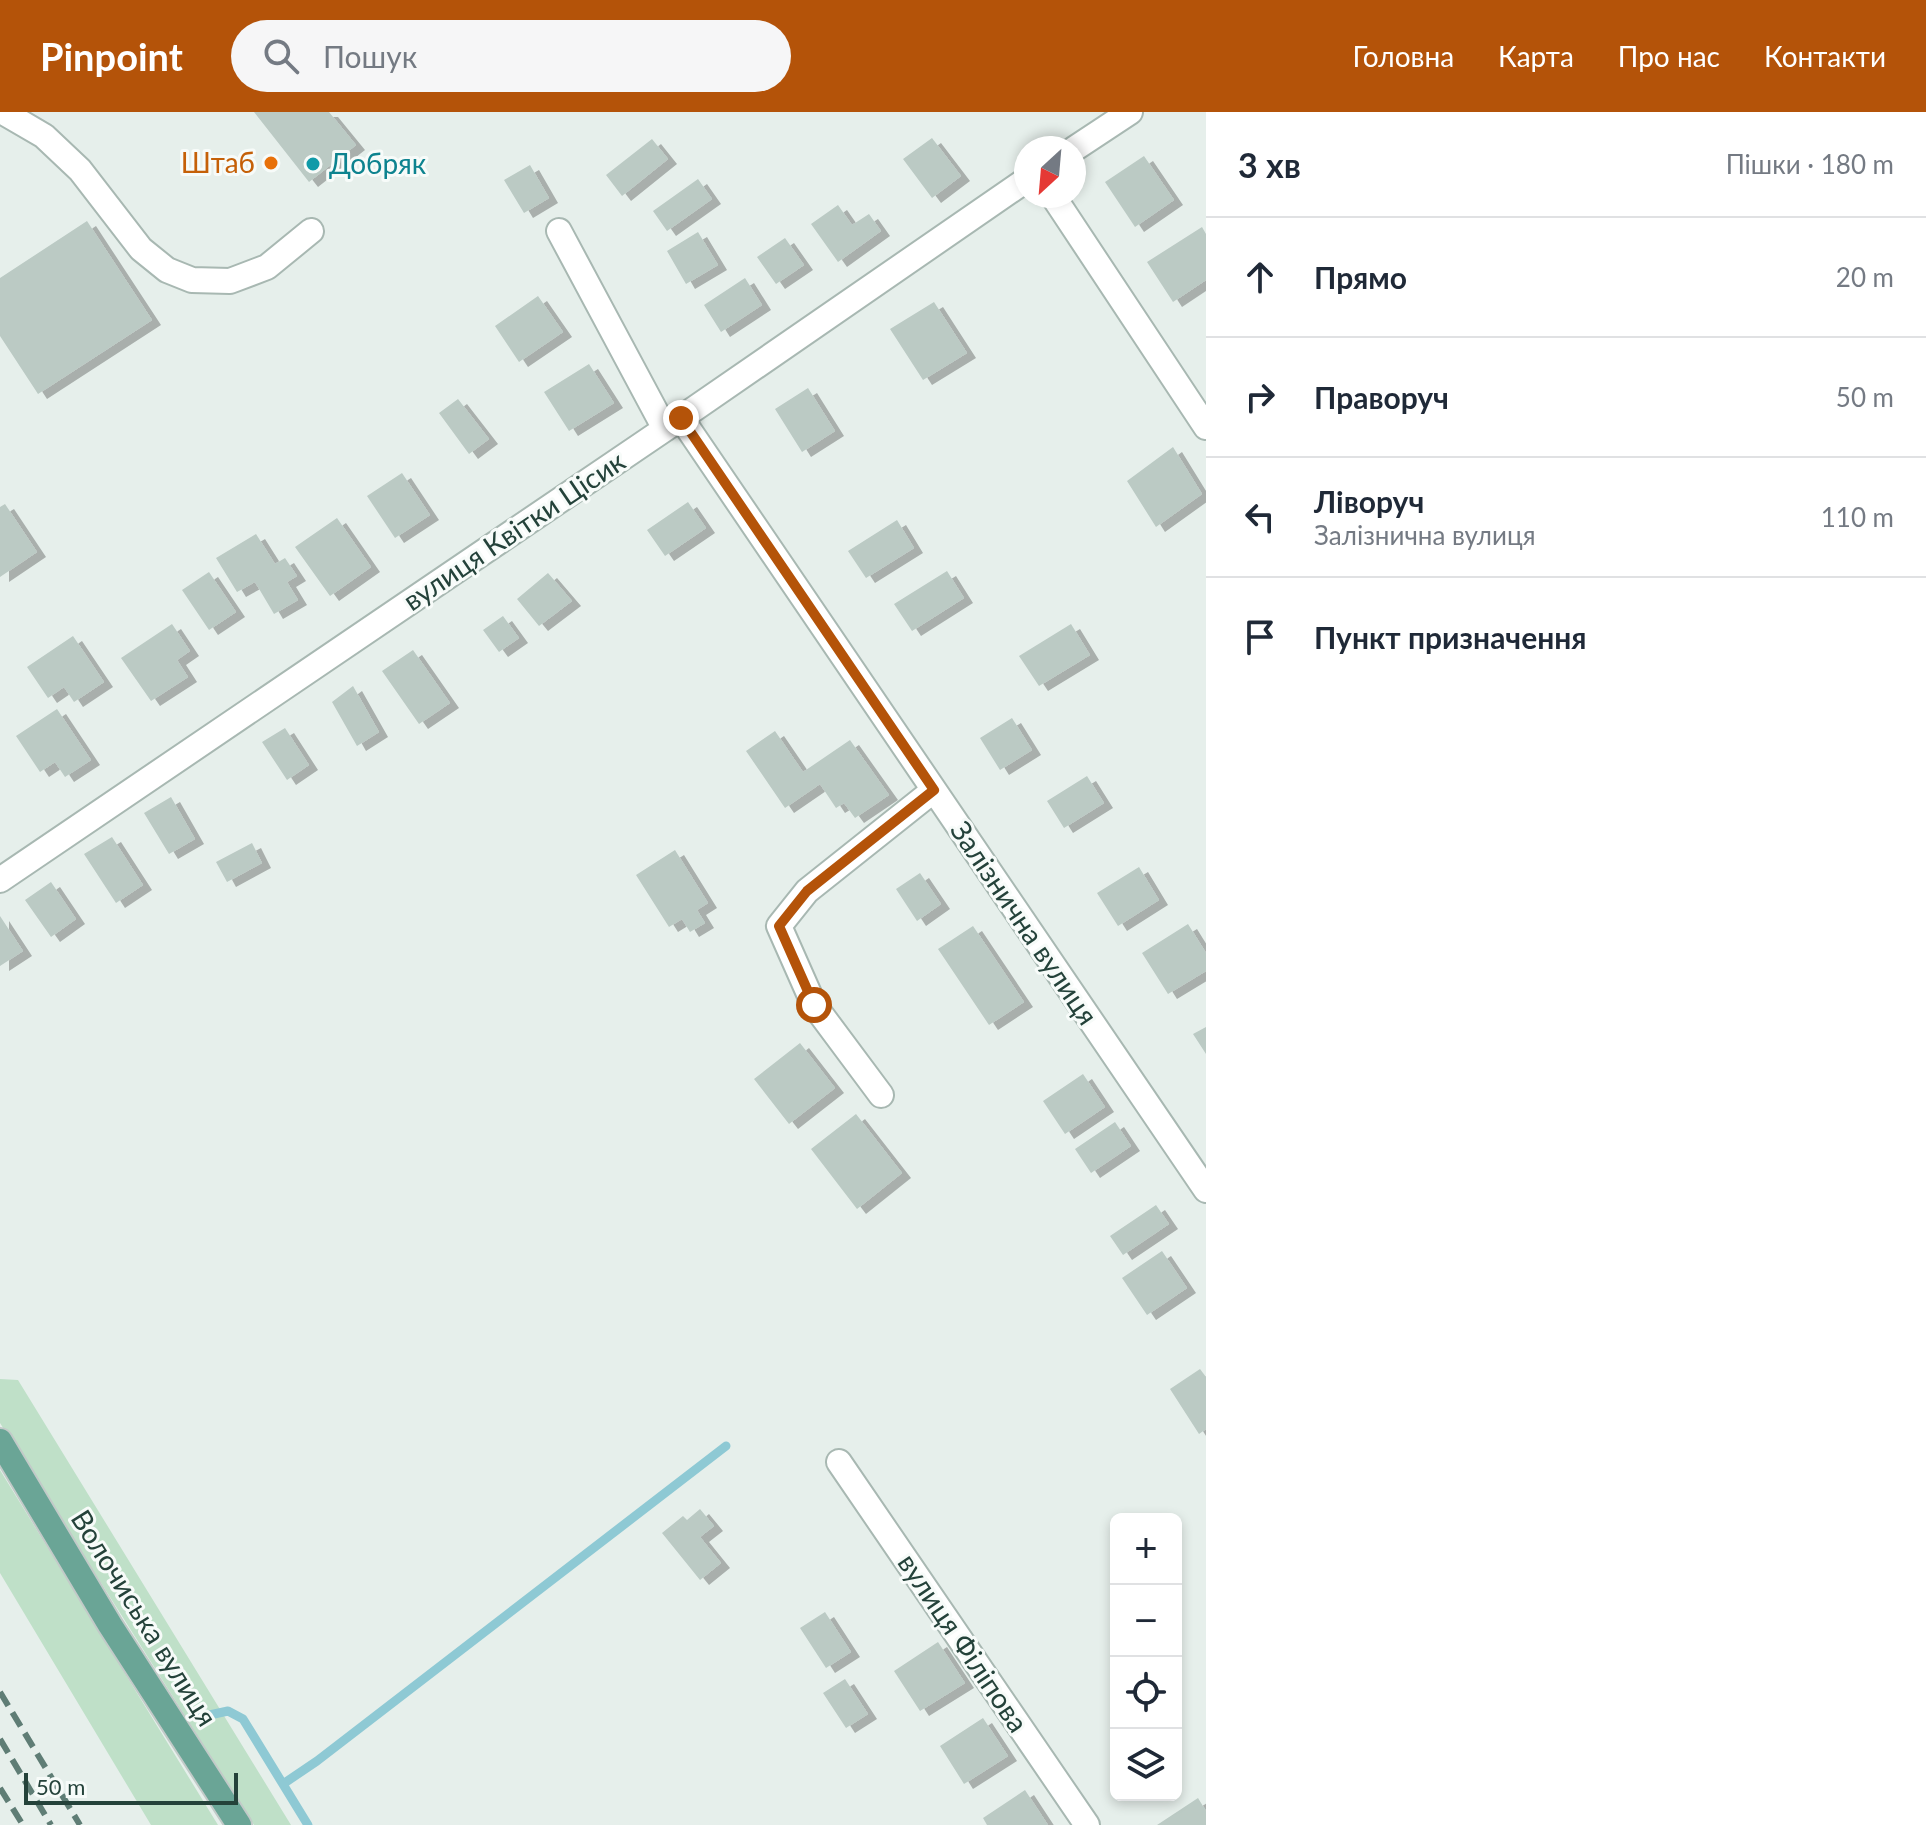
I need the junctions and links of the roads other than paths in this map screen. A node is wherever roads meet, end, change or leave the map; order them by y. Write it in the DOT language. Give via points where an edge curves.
graph roads {
  1 [pos="3,112"];
  2 [pos="1130,112"];
  3 [pos="1086,141"];
  4 [pos="1014,188"];
  5 [pos="1061,208"];
  6 [pos="311,231"];
  7 [pos="559,231"];
  8 [pos="673,423"];
  9 [pos="1206,427"];
  10 [pos="934,790"];
  11 [pos="0,880"];
  12 [pos="881,1095"];
  13 [pos="1206,1190"];
  14 [pos="0,1441"];
  15 [pos="839,1462"];
  16 [pos="239,1825"];
  17 [pos="1087,1825"];
  1 -- 6 [label="street" via="44,136 80,170 141,249 167,270 192,280 230,281 267,267"];
  2 -- 3 [label="street"];
  4 -- 8 [label="street, вулиця Квітки Цісик"];
  5 -- 9 [label="street"];
  7 -- 8 [label="street, Залізнична вулиця"];
  8 -- 10 [label="street, Залізнична вулиця"];
  8 -- 11 [label="street, вулиця Квітки Цісик"];
  10 -- 12 [label="street" via="807,891 779,926 814,1005"];
  10 -- 13 [label="street, Залізнична вулиця"];
  14 -- 16 [label="main road, Волочиська вулиця"];
  15 -- 17 [label="street, вулиця Філіпова"];
}
